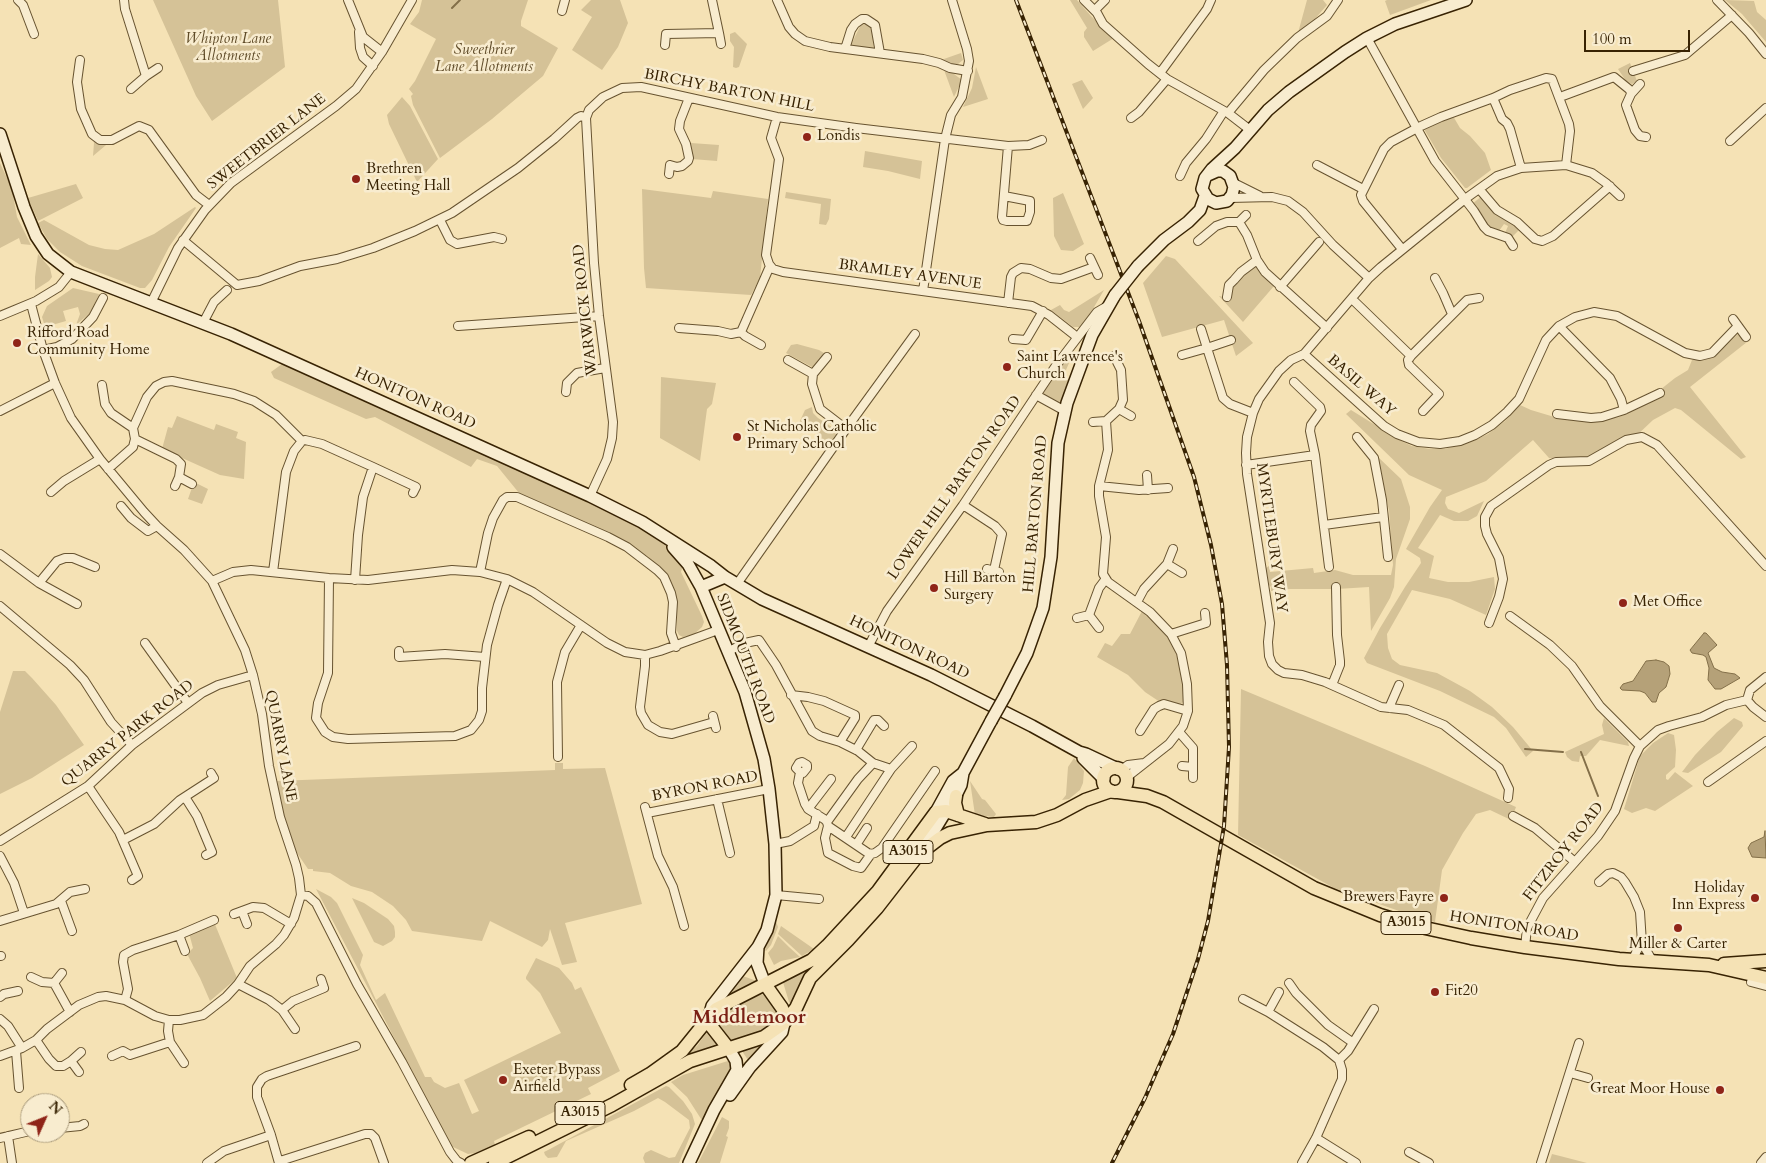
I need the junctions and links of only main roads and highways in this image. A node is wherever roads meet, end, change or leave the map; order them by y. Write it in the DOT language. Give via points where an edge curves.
graph roads {
  1 [pos="1466,0"];
  2 [pos="0,137"];
  3 [pos="1235,148"];
  4 [pos="1208,175"];
  5 [pos="1231,178"];
  6 [pos="1205,196"];
  7 [pos="1225,201"];
  8 [pos="1188,222"];
  9 [pos="661,535"];
  10 [pos="724,577"];
  11 [pos="701,586"];
  12 [pos="1078,752"];
  13 [pos="963,773"];
  14 [pos="1123,774"];
  15 [pos="1104,780"];
  16 [pos="1115,792"];
  17 [pos="956,796"];
  18 [pos="1085,800"];
  19 [pos="1164,802"];
  20 [pos="947,813"];
  21 [pos="987,825"];
  22 [pos="919,854"];
  23 [pos="758,947"];
  24 [pos="1766,961"];
  25 [pos="1709,965"];
  26 [pos="1766,978"];
  27 [pos="765,984"];
  28 [pos="709,1017"];
  29 [pos="784,1023"];
  30 [pos="729,1049"];
  31 [pos="709,1122"];
  32 [pos="471,1163"];
  33 [pos="495,1163"];
  34 [pos="689,1163"];
  1 -- 3 [label="main road" via="1395,24 1345,52 1268,110"];
  2 -- 9 [label="main road, HONITON ROAD" via="36,236 48,254 71,272 203,323 590,496 628,514"];
  3 -- 4 [label="main road"];
  3 -- 5 [label="main road" via="1228,164"];
  4 -- 5 [label="main road" via="1217,171"];
  4 -- 6 [label="main road" via="1202,185"];
  5 -- 7 [label="main road" via="1234,191"];
  6 -- 7 [label="main road" via="1212,202"];
  6 -- 8 [label="main road, HILL BARTON ROAD" via="1200,210"];
  7 -- 8 [label="main road, HILL BARTON ROAD"];
  8 -- 13 [label="main road, HILL BARTON ROAD, bridge" via="1138,266 1112,300 1084,354 1072,386 1058,443 1051,557 1043,608 1027,653"];
  9 -- 10 [label="main road, HONITON ROAD"];
  9 -- 11 [label="main road, HONITON ROAD" via="681,555"];
  10 -- 11 [label="main road"];
  10 -- 12 [label="main road, HONITON ROAD" via="762,599 931,674"];
  11 -- 23 [label="main road, SIDMOUTH ROAD" via="745,692 770,789 776,895 767,930"];
  12 -- 14 [label="main road, HONITON ROAD"];
  12 -- 15 [label="main road, HONITON ROAD"];
  13 -- 17 [label="main road, HILL BARTON ROAD" via="962,785"];
  13 -- 20 [label="main road, HILL BARTON ROAD" via="953,781"];
  14 -- 15 [label="main road" via="1109,771"];
  14 -- 16 [label="main road" via="1124,789"];
  14 -- 19 [label="main road, HONITON ROAD / A3015"];
  15 -- 16 [label="main road" via="1106,787"];
  15 -- 18 [label="main road, A3015"];
  16 -- 18 [label="main road, A3015"];
  16 -- 19 [label="main road, HONITON ROAD / A3015"];
  17 -- 20 [label="main road"];
  18 -- 21 [label="main road, A3015" via="1058,815 1036,822"];
  19 -- 25 [label="main road, HONITON ROAD / A3015" via="1314,888 1416,926 1525,947 1619,959"];
  20 -- 21 [label="main road, A3015"];
  20 -- 22 [label="main road, HILL BARTON ROAD"];
  20 -- 27 [label="main road, HILL BARTON ROAD / A3015" via="827,946 812,960"];
  21 -- 22 [label="main road, A3015" via="950,833"];
  22 -- 29 [label="main road, HILL BARTON ROAD / A3015" via="865,921 810,978 796,1008"];
  23 -- 27 [label="main road, SIDMOUTH ROAD" via="757,964"];
  23 -- 28 [label="main road, SIDMOUTH ROAD" via="712,1006"];
  24 -- 25 [label="main road, HONITON ROAD"];
  25 -- 26 [label="main road, HONITON ROAD"];
  27 -- 28 [label="main road, HILL BARTON ROAD" via="716,1009"];
  27 -- 29 [label="main road" via="782,1008"];
  28 -- 30 [label="main road" via="711,1026"];
  28 -- 32 [label="main road, A3015" via="682,1050 644,1078 576,1115"];
  29 -- 30 [label="main road, HILL BARTON ROAD" via="764,1037"];
  29 -- 31 [label="main road" via="782,1032 750,1067"];
  30 -- 31 [label="main road" via="737,1070"];
  30 -- 33 [label="main road, A3015" via="683,1065 612,1105"];
  31 -- 34 [label="main road"];
}
